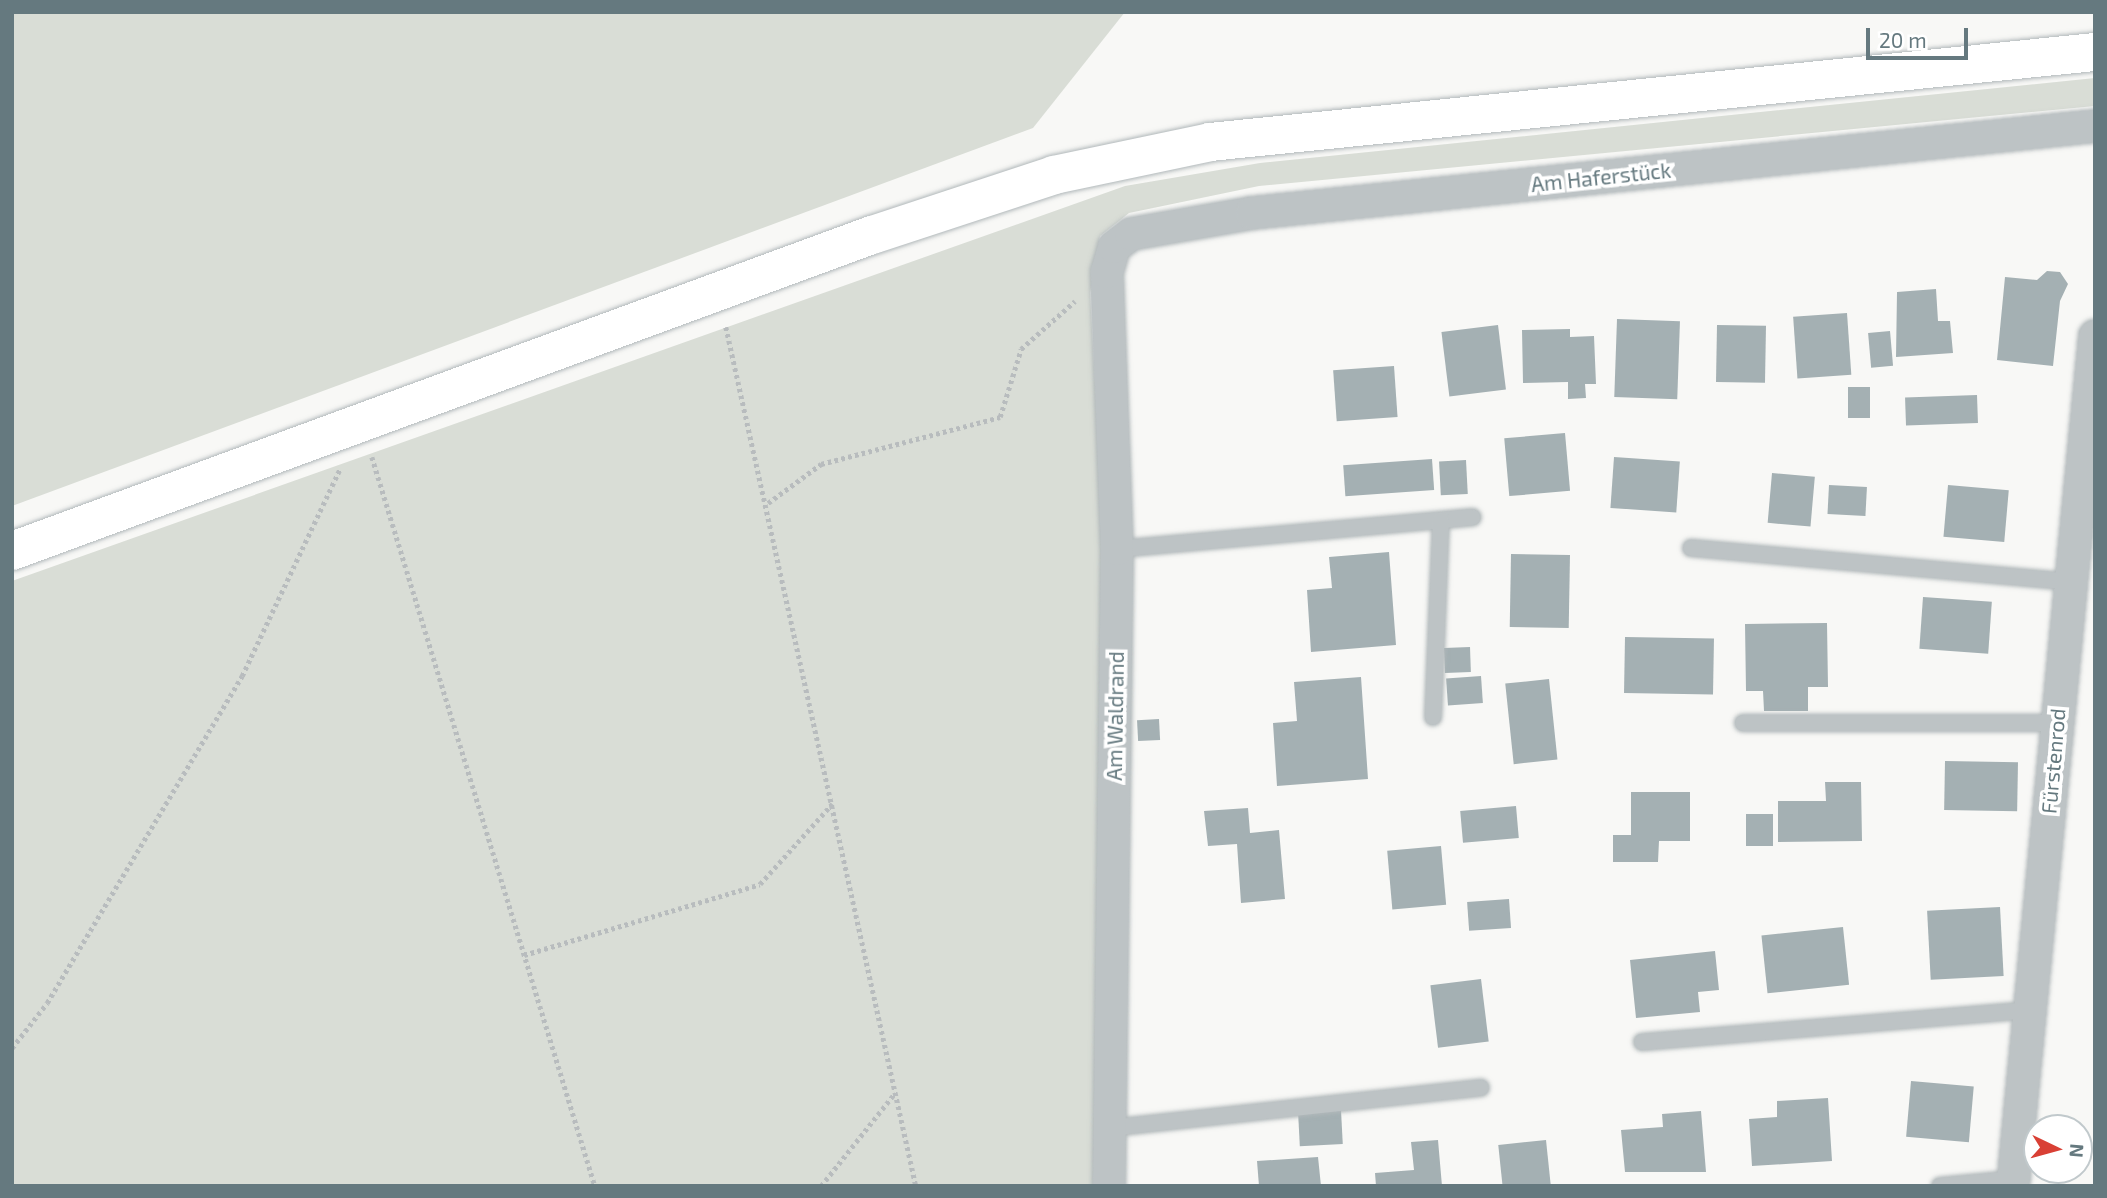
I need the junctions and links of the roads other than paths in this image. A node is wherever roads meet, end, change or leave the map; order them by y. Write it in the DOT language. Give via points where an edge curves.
graph roads {
  1 [pos="2095,52"];
  2 [pos="2095,126"];
  3 [pos="1110,260"];
  4 [pos="2095,335"];
  5 [pos="1473,517"];
  6 [pos="1441,520"];
  7 [pos="1691,548"];
  8 [pos="1116,549"];
  9 [pos="12,551"];
  10 [pos="2070,582"];
  11 [pos="1433,717"];
  12 [pos="1743,723"];
  13 [pos="2057,723"];
  14 [pos="2029,1010"];
  15 [pos="1642,1042"];
  16 [pos="1481,1088"];
  17 [pos="1110,1128"];
  18 [pos="2014,1182"];
  19 [pos="1109,1186"];
  20 [pos="1940,1186"];
  1 -- 9 [label="main road" via="1210,142 1054,175 718,292"];
  2 -- 3 [label="street, Am Haferstück" via="1252,213 1131,234"];
  3 -- 8 [label="street, Am Waldrand"];
  4 -- 10 [label="street, Fürstenrod"];
  5 -- 6 [label="lane"];
  6 -- 8 [label="lane"];
  6 -- 11 [label="lane"];
  7 -- 10 [label="lane"];
  8 -- 17 [label="street, Am Waldrand"];
  10 -- 13 [label="street, Fürstenrod"];
  12 -- 13 [label="lane"];
  13 -- 14 [label="street, Fürstenrod"];
  14 -- 15 [label="lane"];
  14 -- 18 [label="street, Fürstenrod"];
  16 -- 17 [label="lane"];
  17 -- 19 [label="street, Am Waldrand"];
  18 -- 20 [label="lane"];
}
